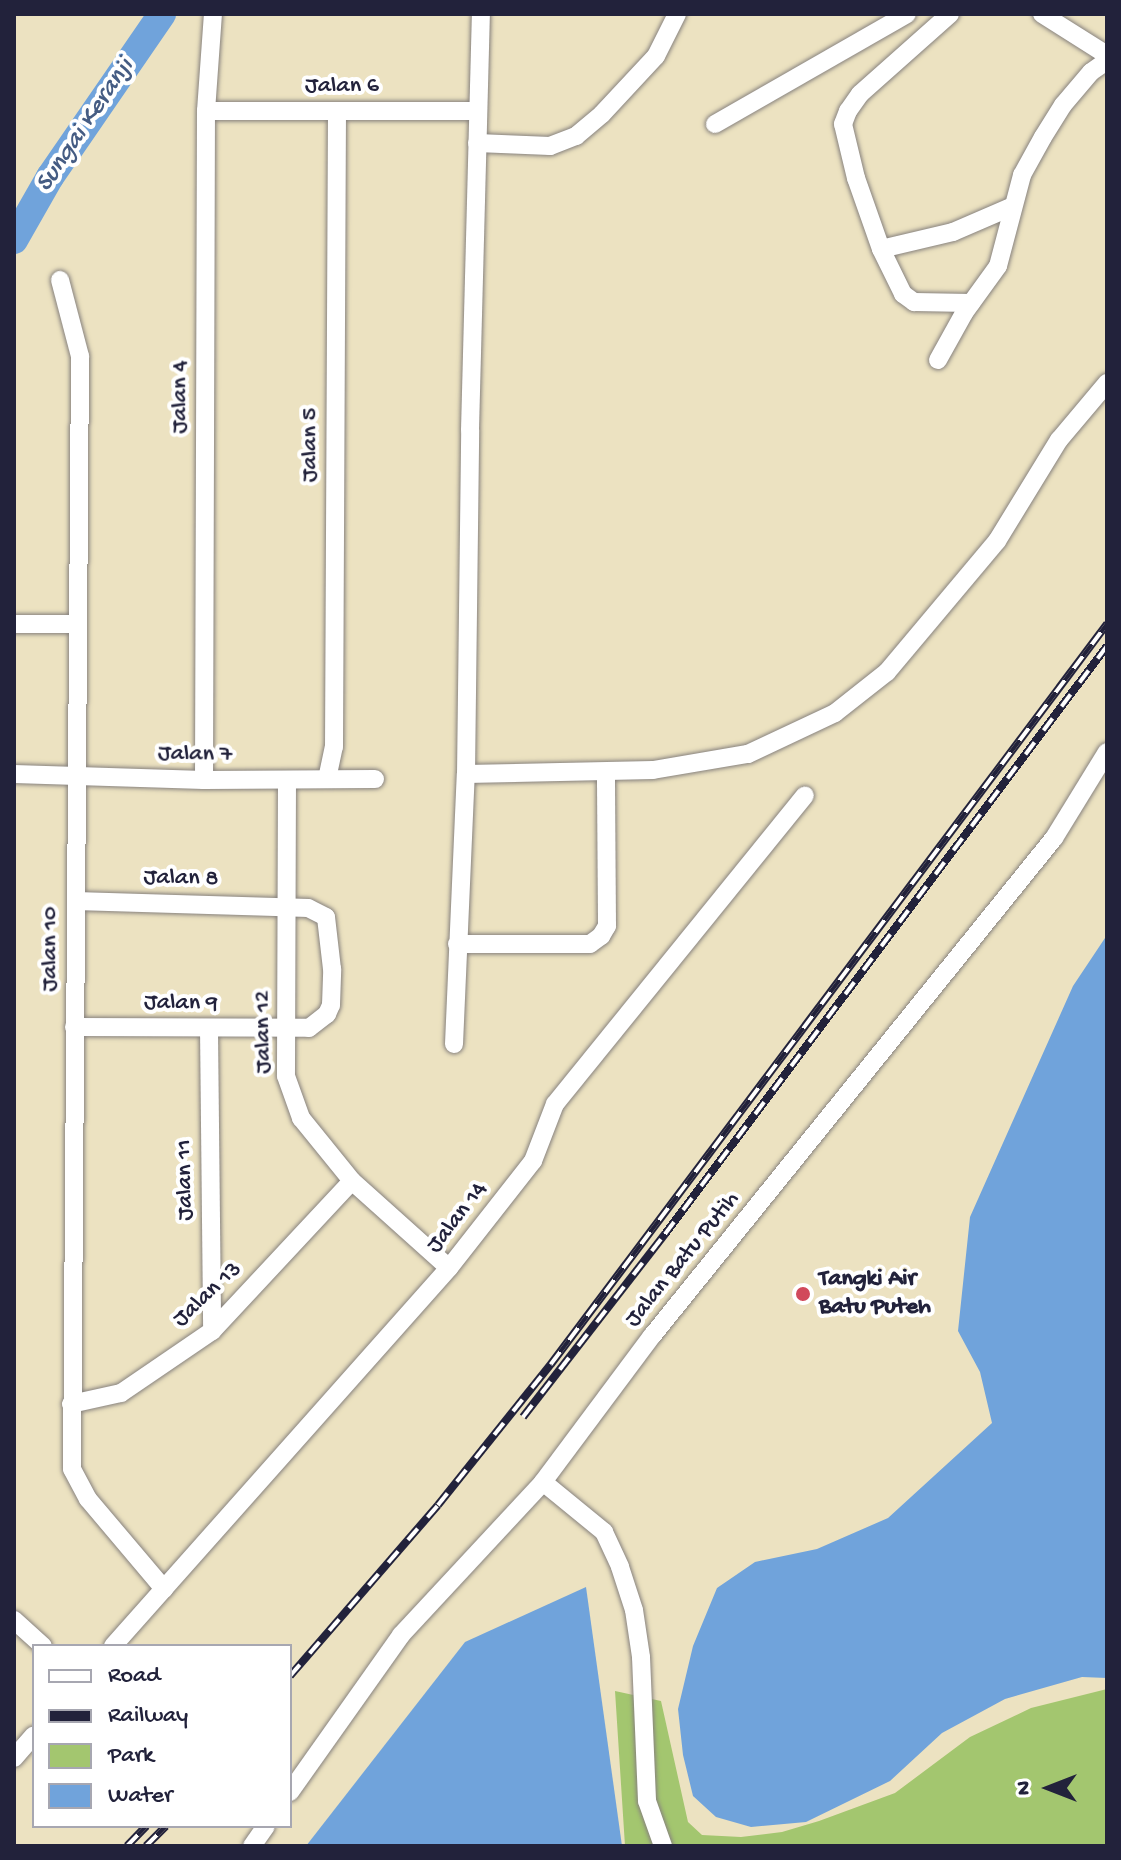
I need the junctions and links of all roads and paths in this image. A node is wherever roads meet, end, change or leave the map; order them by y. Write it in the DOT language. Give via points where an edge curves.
graph roads {
  1 [pos="213,14"];
  2 [pos="481,14"];
  3 [pos="677,14"];
  4 [pos="907,14"];
  5 [pos="950,14"];
  6 [pos="1042,14"];
  7 [pos="1107,58"];
  8 [pos="206,111"];
  9 [pos="337,111"];
  10 [pos="478,111"];
  11 [pos="715,124"];
  12 [pos="477,143"];
  13 [pos="1011,207"];
  14 [pos="881,249"];
  15 [pos="60,280"];
  16 [pos="971,303"];
  17 [pos="938,360"];
  18 [pos="1107,383"];
  19 [pos="14,624"];
  20 [pos="78,624"];
  21 [pos="1107,752"];
  22 [pos="606,772"];
  23 [pos="14,774"];
  24 [pos="466,774"];
  25 [pos="77,777"];
  26 [pos="327,779"];
  27 [pos="375,779"];
  28 [pos="204,780"];
  29 [pos="287,780"];
  30 [pos="805,795"];
  31 [pos="76,901"];
  32 [pos="287,904"];
  33 [pos="457,944"];
  34 [pos="74,1027"];
  35 [pos="209,1029"];
  36 [pos="286,1030"];
  37 [pos="454,1044"];
  38 [pos="352,1181"];
  39 [pos="449,1268"];
  40 [pos="212,1331"];
  41 [pos="71,1404"];
  42 [pos="543,1482"];
  43 [pos="164,1589"];
  44 [pos="14,1620"];
  45 [pos="41,1644"];
  46 [pos="115,1644"];
  47 [pos="32,1737"];
  48 [pos="14,1758"];
  49 [pos="292,1789"];
  50 [pos="265,1828"];
  51 [pos="252,1846"];
  52 [pos="663,1846"];
  1 -- 8 [label="street, Jalan 4"];
  2 -- 10 [label="street"];
  3 -- 12 [label="street" via="656,56 576,136 550,146"];
  4 -- 11 [label="street"];
  5 -- 14 [label="street" via="860,94 843,124"];
  6 -- 7 [label="street"];
  7 -- 13 [label="street" via="1063,105 1022,175"];
  8 -- 9 [label="street, Jalan 6"];
  8 -- 28 [label="street, Jalan 4"];
  9 -- 10 [label="street, Jalan 6"];
  9 -- 26 [label="street, Jalan 5" via="334,747"];
  10 -- 12 [label="street"];
  12 -- 24 [label="street"];
  13 -- 14 [label="street" via="953,232"];
  13 -- 16 [label="street" via="998,266"];
  14 -- 16 [label="street" via="903,294 914,302"];
  15 -- 20 [label="street, Jalan 10" via="80,356"];
  16 -- 17 [label="street"];
  18 -- 22 [label="street" via="1059,440 997,541 887,672 835,713 748,754"];
  19 -- 20 [label="street"];
  20 -- 25 [label="street, Jalan 10"];
  21 -- 42 [label="street, Jalan Batu Putih" via="1045,849 652,1336"];
  22 -- 24 [label="street"];
  22 -- 33 [label="street" via="607,926 601,936 590,944"];
  23 -- 25 [label="street, Jalan 7"];
  24 -- 33 [label="street"];
  25 -- 28 [label="street, Jalan 7"];
  25 -- 31 [label="street, Jalan 10"];
  26 -- 27 [label="street, Jalan 7"];
  26 -- 29 [label="street, Jalan 7"];
  28 -- 29 [label="street, Jalan 7"];
  29 -- 32 [label="street, Jalan 12"];
  30 -- 39 [label="street, Jalan 14" via="555,1104 533,1161"];
  31 -- 32 [label="street, Jalan 8"];
  31 -- 34 [label="street, Jalan 10"];
  32 -- 36 [label="street, Jalan 12"];
  32 -- 36 [label="street, Jalan 8" via="326,917 332,969 327,1014 309,1028"];
  33 -- 37 [label="street"];
  34 -- 35 [label="street, Jalan 9"];
  34 -- 41 [label="street, Jalan 10"];
  35 -- 36 [label="street, Jalan 9"];
  35 -- 40 [label="street, Jalan 11"];
  36 -- 38 [label="street, Jalan 12" via="286,1076 301,1118"];
  38 -- 39 [label="street, Jalan 12"];
  38 -- 40 [label="street, Jalan 13"];
  39 -- 43 [label="street, Jalan 14"];
  40 -- 41 [label="street, Jalan 13" via="121,1393"];
  41 -- 43 [label="street, Jalan 10" via="72,1469 88,1499"];
  42 -- 49 [label="street, Jalan Batu Putih" via="401,1635"];
  42 -- 52 [label="street" via="604,1532 620,1567 641,1657 647,1801"];
  43 -- 46 [label="street, Jalan 14"];
  44 -- 45 [label="street"];
  47 -- 48 [label="street"];
  50 -- 51 [label="street"];
}
